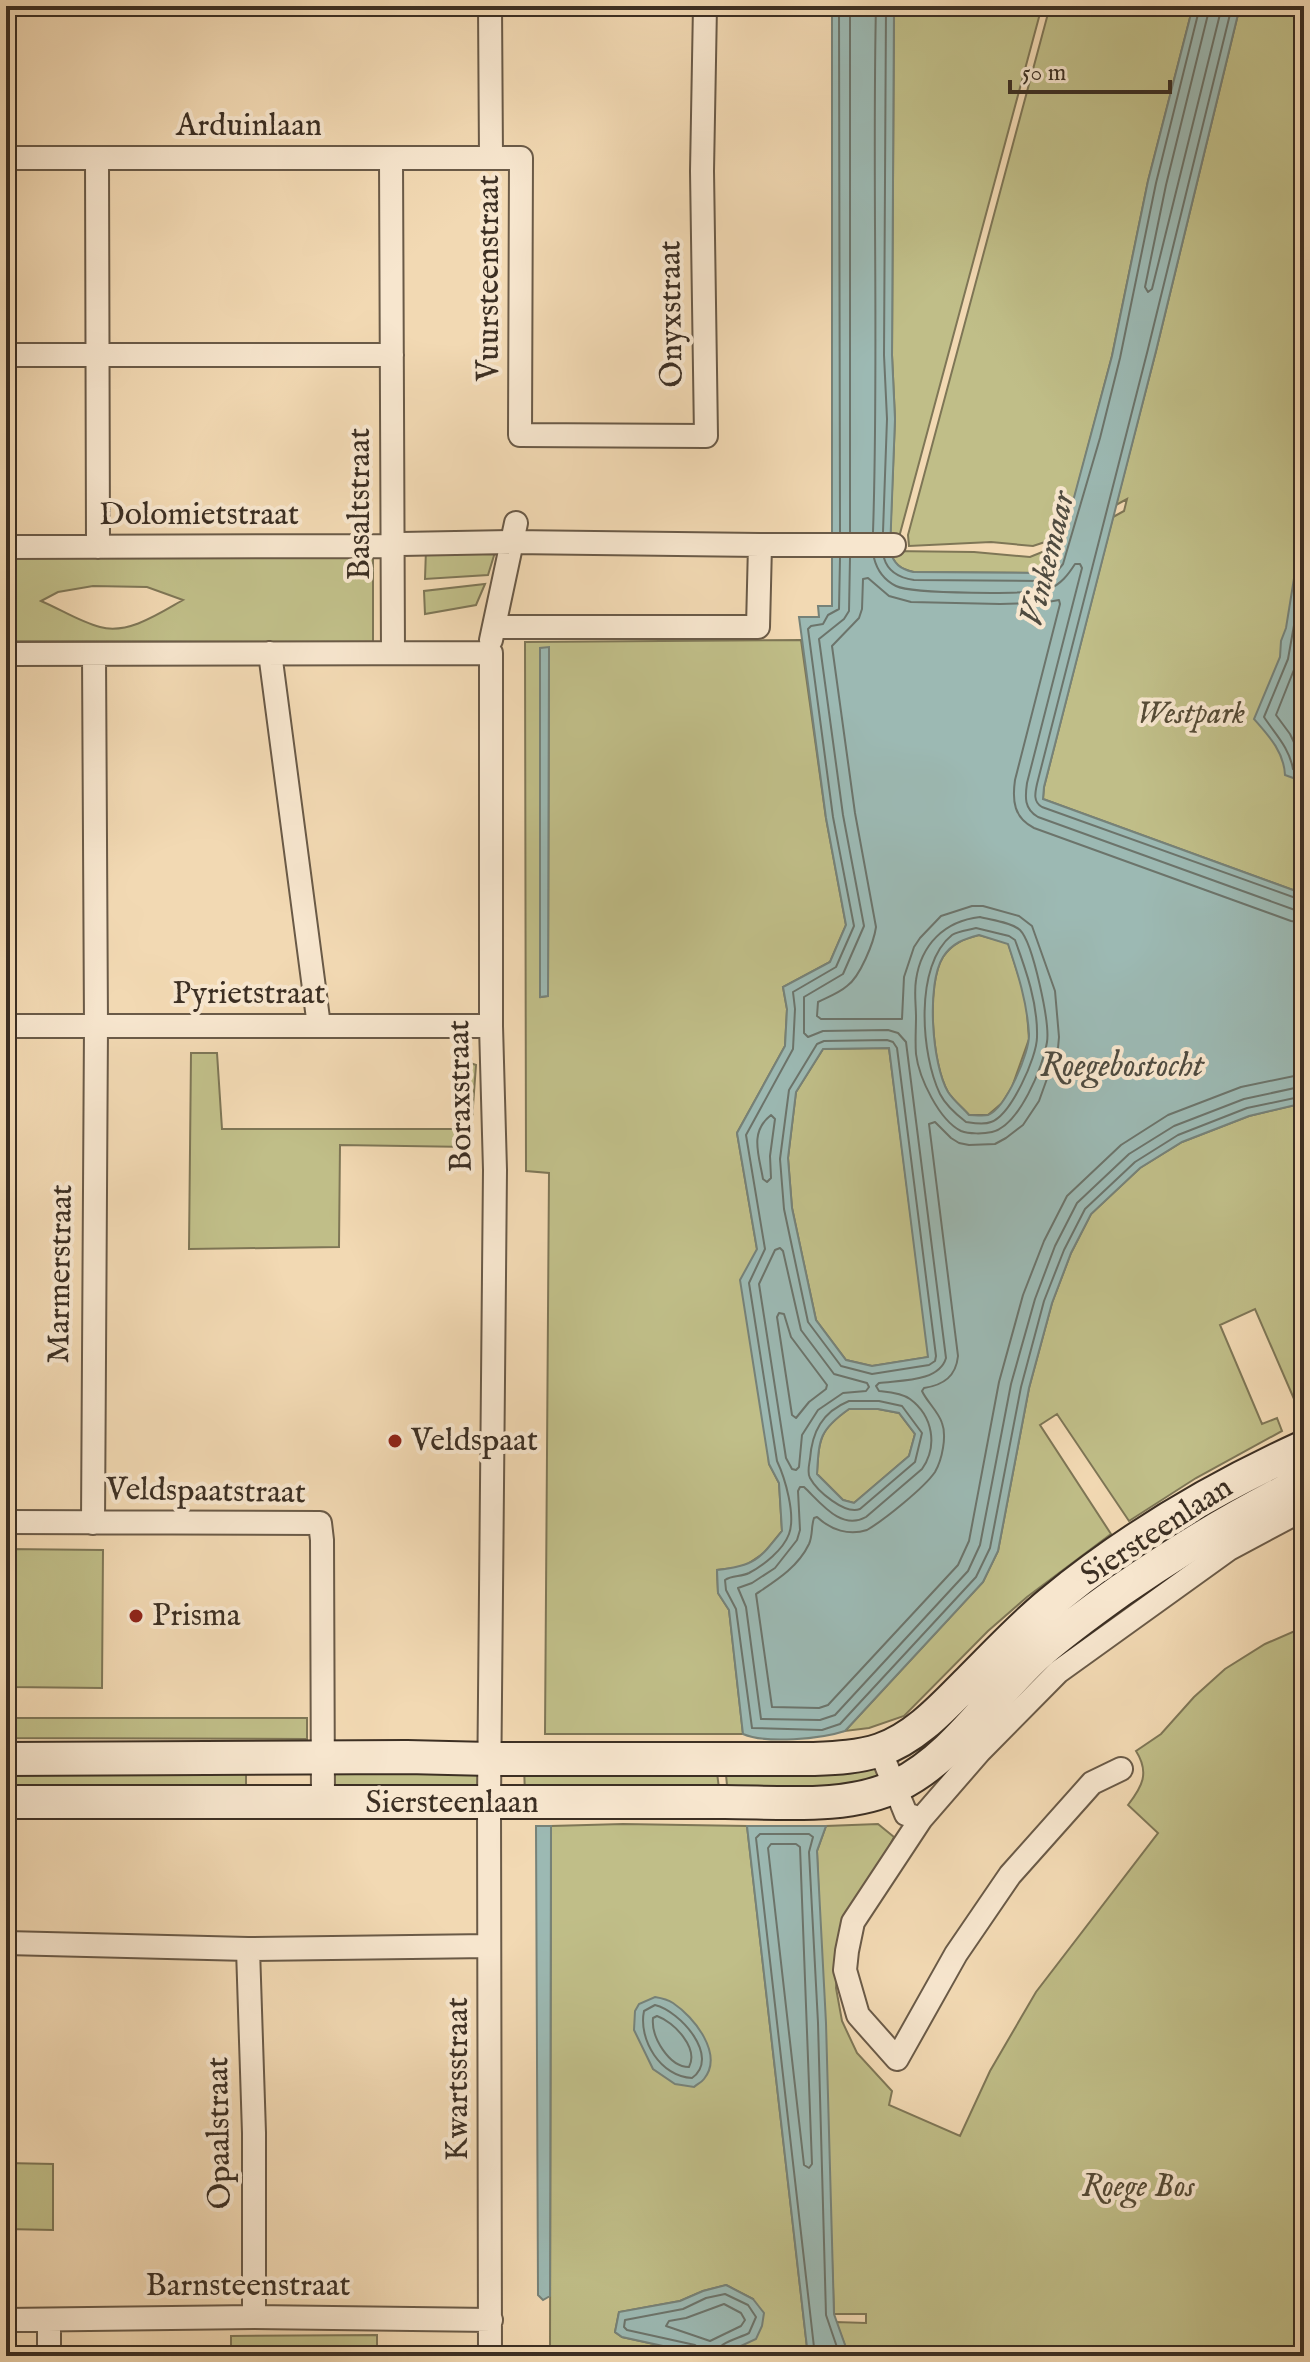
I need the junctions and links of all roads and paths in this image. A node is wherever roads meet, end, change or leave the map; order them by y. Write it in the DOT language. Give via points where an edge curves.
graph roads {
  1 [pos="490,6"];
  2 [pos="705,6"];
  3 [pos="6,158"];
  4 [pos="97,158"];
  5 [pos="391,158"];
  6 [pos="491,158"];
  7 [pos="6,355"];
  8 [pos="98,355"];
  9 [pos="392,355"];
  10 [pos="520,435"];
  11 [pos="514,532"];
  12 [pos="397,545"];
  13 [pos="760,545"];
  14 [pos="894,545"];
  15 [pos="6,547"];
  16 [pos="98,547"];
  17 [pos="270,653"];
  18 [pos="393,653"];
  19 [pos="6,654"];
  20 [pos="94,654"];
  21 [pos="6,1026"];
  22 [pos="96,1026"];
  23 [pos="319,1026"];
  24 [pos="491,1026"];
  25 [pos="1304,1447"];
  26 [pos="1304,1482"];
  27 [pos="1304,1509"];
  28 [pos="6,1522"];
  29 [pos="93,1523"];
  30 [pos="1039,1652"];
  31 [pos="880,1750"];
  32 [pos="324,1758"];
  33 [pos="6,1759"];
  34 [pos="490,1759"];
  35 [pos="1121,1769"];
  36 [pos="896,1787"];
  37 [pos="6,1802"];
  38 [pos="323,1802"];
  39 [pos="489,1802"];
  40 [pos="921,1819"];
  41 [pos="6,1943"];
  42 [pos="489,1946"];
  43 [pos="248,1949"];
  44 [pos="254,2317"];
  45 [pos="6,2320"];
  46 [pos="49,2320"];
  47 [pos="491,2320"];
  48 [pos="49,2356"];
  49 [pos="490,2356"];
  1 -- 6 [label="street, Vuursteenstraat"];
  2 -- 10 [label="street, Onyxstraat" via="706,436"];
  3 -- 4 [label="street, Arduinlaan"];
  4 -- 5 [label="street, Arduinlaan"];
  4 -- 8 [label="street"];
  5 -- 6 [label="street, Arduinlaan"];
  5 -- 9 [label="street, Basaltstraat"];
  6 -- 10 [label="street, Vuursteenstraat" via="521,158"];
  7 -- 8 [label="street"];
  8 -- 9 [label="street"];
  8 -- 16 [label="street"];
  9 -- 12 [label="street, Basaltstraat"];
  11 -- 12 [label="street, Dolomietstraat"];
  11 -- 13 [label="street, Dolomietstraat"];
  11 -- 13 [label="street" via="493,634 758,627"];
  12 -- 16 [label="street, Dolomietstraat"];
  12 -- 18 [label="street, Basaltstraat"];
  13 -- 14 [label="street, Dolomietstraat"];
  15 -- 16 [label="street, Dolomietstraat"];
  17 -- 18 [label="street, Boraxstraat"];
  17 -- 20 [label="street, Boraxstraat"];
  17 -- 23 [label="street"];
  18 -- 24 [label="street, Boraxstraat" via="491,653"];
  19 -- 20 [label="street, Boraxstraat"];
  20 -- 22 [label="street"];
  21 -- 22 [label="street, Pyrietstraat"];
  22 -- 23 [label="street, Pyrietstraat"];
  22 -- 29 [label="street, Marmerstraat"];
  23 -- 24 [label="street, Pyrietstraat"];
  24 -- 34 [label="street, Boraxstraat" via="495,1170"];
  25 -- 30 [label="main road, Siersteenlaan" via="1215,1491 1127,1546 1049,1604"];
  26 -- 30 [label="main road, Siersteenlaan" via="1170,1557"];
  27 -- 30 [label="street, Siersteenlaan"];
  28 -- 29 [label="street, Veldspaatstraat"];
  29 -- 32 [label="street, Veldspaatstraat" via="320,1523"];
  30 -- 31 [label="main road, Siersteenlaan"];
  30 -- 36 [label="main road, Siersteenlaan" via="922,1772"];
  30 -- 40 [label="street, Siersteenlaan" via="980,1751"];
  31 -- 34 [label="main road, Siersteenlaan" via="814,1759"];
  31 -- 36 [label="street"];
  32 -- 33 [label="main road, Siersteenlaan"];
  32 -- 34 [label="main road, Siersteenlaan"];
  32 -- 38 [label="street, Veldspaatstraat"];
  34 -- 39 [label="street, Boraxstraat"];
  35 -- 40 [label="street, Siersteenlaan" via="1092,1783 1010,1875 956,1954 897,2059 858,2015 845,1970 853,1922"];
  36 -- 39 [label="main road, Siersteenlaan" via="826,1801"];
  36 -- 40 [label="street" via="906,1814"];
  37 -- 38 [label="main road, Siersteenlaan"];
  38 -- 39 [label="main road, Siersteenlaan"];
  39 -- 42 [label="street, Kwartsstraat"];
  41 -- 43 [label="street"];
  42 -- 43 [label="street"];
  42 -- 47 [label="street, Kwartsstraat"];
  43 -- 44 [label="street, Opaalstraat"];
  44 -- 46 [label="street, Barnsteenstraat"];
  44 -- 47 [label="street, Barnsteenstraat"];
  45 -- 46 [label="street, Barnsteenstraat"];
  46 -- 48 [label="street"];
  47 -- 49 [label="street, Kwartsstraat"];
}
